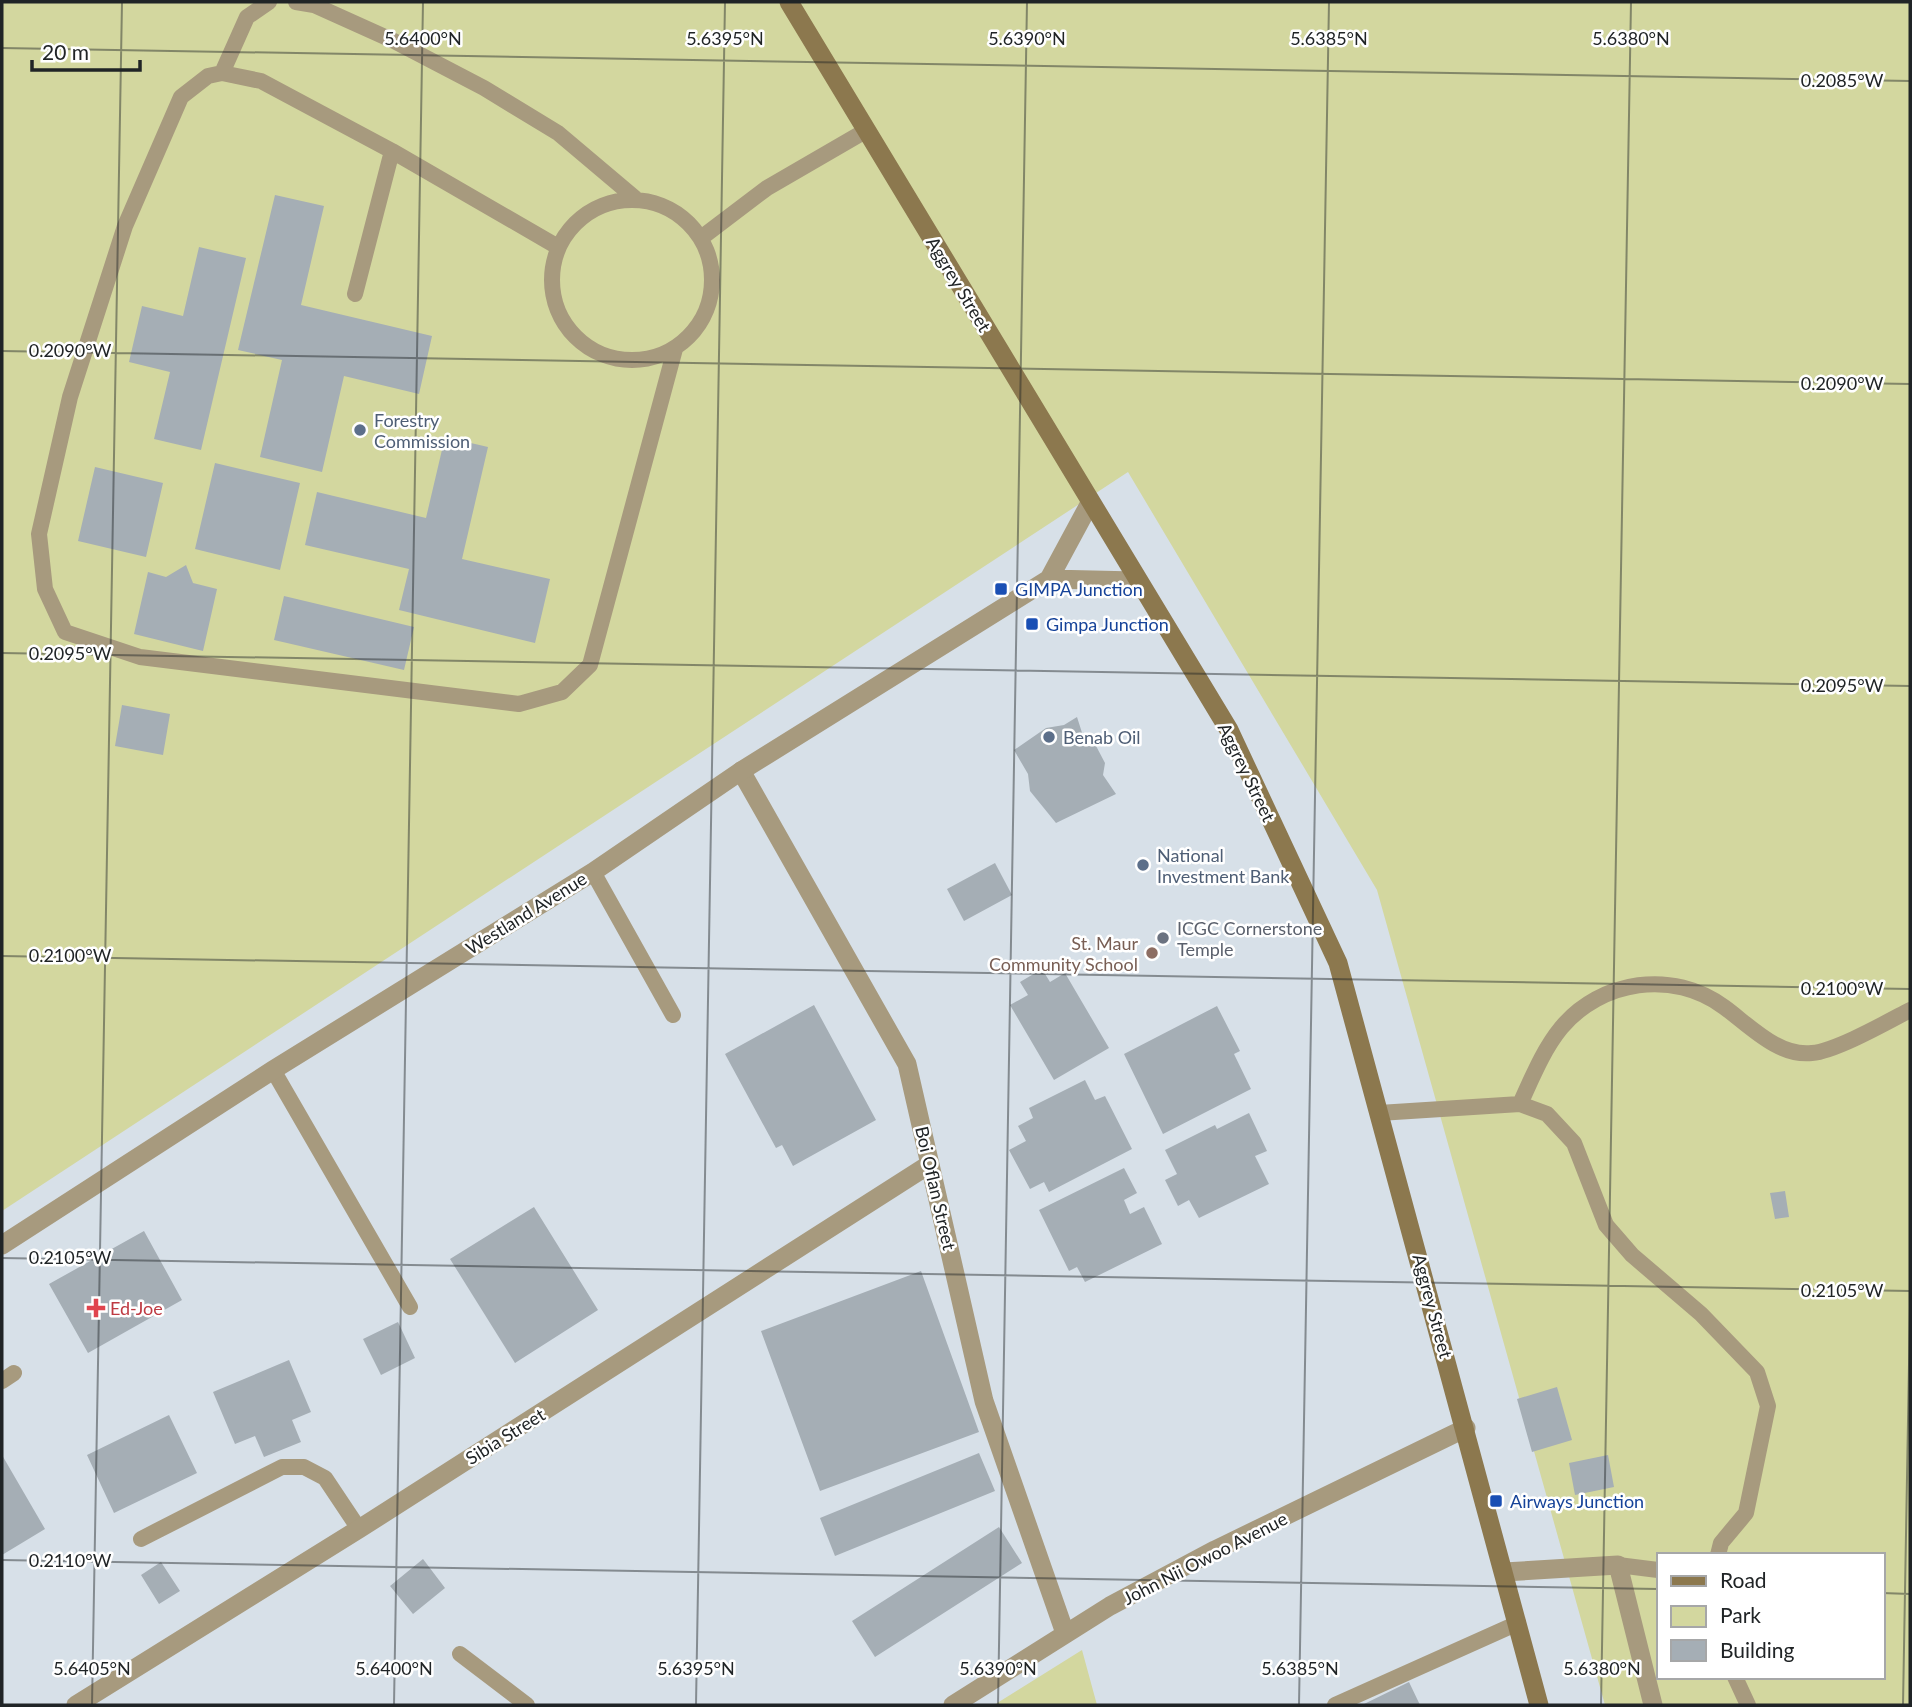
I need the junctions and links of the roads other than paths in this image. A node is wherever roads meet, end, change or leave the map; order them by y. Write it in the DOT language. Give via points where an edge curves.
graph roads {
  1 [pos="269,2"];
  2 [pos="296,2"];
  3 [pos="789,2"];
  4 [pos="222,73"];
  5 [pos="867,130"];
  6 [pos="392,151"];
  7 [pos="635,198"];
  8 [pos="701,238"];
  9 [pos="558,247"];
  10 [pos="355,295"];
  11 [pos="675,349"];
  12 [pos="1090,503"];
  13 [pos="1049,579"];
  14 [pos="1136,581"];
  15 [pos="741,771"];
  16 [pos="593,872"];
  17 [pos="1910,1010"];
  18 [pos="673,1015"];
  19 [pos="273,1070"];
  20 [pos="1520,1104"];
  21 [pos="1379,1113"];
  22 [pos="930,1164"];
  23 [pos="2,1245"];
  24 [pos="410,1307"];
  25 [pos="1466,1427"];
  26 [pos="359,1529"];
  27 [pos="141,1539"];
  28 [pos="1718,1553"];
  29 [pos="1618,1564"];
  30 [pos="1657,1570"];
  31 [pos="1504,1572"];
  32 [pos="1518,1623"];
  33 [pos="1065,1633"];
  34 [pos="460,1654"];
  35 [pos="1736,1679"];
  36 [pos="76,1705"];
  37 [pos="527,1705"];
  38 [pos="953,1705"];
  39 [pos="1335,1705"];
  40 [pos="1539,1705"];
  41 [pos="1653,1705"];
  42 [pos="1748,1705"];
  1 -- 4 [label="lane" via="247,17"];
  2 -- 7 [label="lane" via="314,5 394,41 484,88 558,133"];
  3 -- 5 [label="main road, Aggrey Street"];
  4 -- 6 [label="lane" via="261,81"];
  4 -- 11 [label="lane" via="208,76 181,97 162,136 125,226 70,397 39,534 45,589 65,632 140,657 519,704 562,692 590,665"];
  5 -- 8 [label="lane" via="767,188"];
  5 -- 12 [label="main road, Aggrey Street"];
  6 -- 9 [label="lane"];
  6 -- 10 [label="lane"];
  7 -- 8 [label="lane" via="662,204 684,217"];
  7 -- 9 [label="lane" via="594,209 577,220"];
  8 -- 11 [label="lane" via="712,267 710,299 697,328"];
  9 -- 11 [label="lane" via="552,276 555,305 569,330 591,349 618,360 647,359"];
  12 -- 13 [label="street, Westland Avenue"];
  12 -- 14 [label="main road, Aggrey Street"];
  13 -- 14 [label="street"];
  13 -- 15 [label="street, Westland Avenue"];
  14 -- 21 [label="main road, Aggrey Street" via="1229,730 1338,963"];
  15 -- 16 [label="street, Westland Avenue"];
  15 -- 22 [label="street, Boi Oflan Street" via="907,1064"];
  16 -- 18 [label="lane"];
  16 -- 19 [label="street, Westland Avenue"];
  17 -- 20 [label="lane" via="1811,1054 1777,1046 1722,1005 1687,986 1632,985 1582,1006 1560,1029"];
  19 -- 23 [label="street, Westland Avenue"];
  19 -- 24 [label="lane"];
  20 -- 21 [label="lane"];
  20 -- 28 [label="lane" via="1546,1114 1574,1143 1606,1225 1632,1255 1701,1314 1757,1371 1768,1406 1746,1513 1721,1543"];
  21 -- 25 [label="main road, Aggrey Street"];
  22 -- 26 [label="street, Sibia Street"];
  22 -- 33 [label="street, Boi Oflan Street" via="984,1401"];
  25 -- 31 [label="main road, Aggrey Street"];
  25 -- 33 [label="street, John Nii Owoo Avenue" via="1215,1550"];
  26 -- 27 [label="lane" via="325,1478 304,1466 282,1467"];
  26 -- 36 [label="street, Sibia Street"];
  29 -- 30 [label="lane"];
  29 -- 31 [label="street"];
  29 -- 41 [label="street"];
  31 -- 32 [label="main road, Aggrey Street"];
  32 -- 39 [label="lane"];
  32 -- 40 [label="main road, Aggrey Street"];
  33 -- 38 [label="street, John Nii Owoo Avenue"];
  34 -- 37 [label="lane"];
  35 -- 42 [label="lane"];
}
